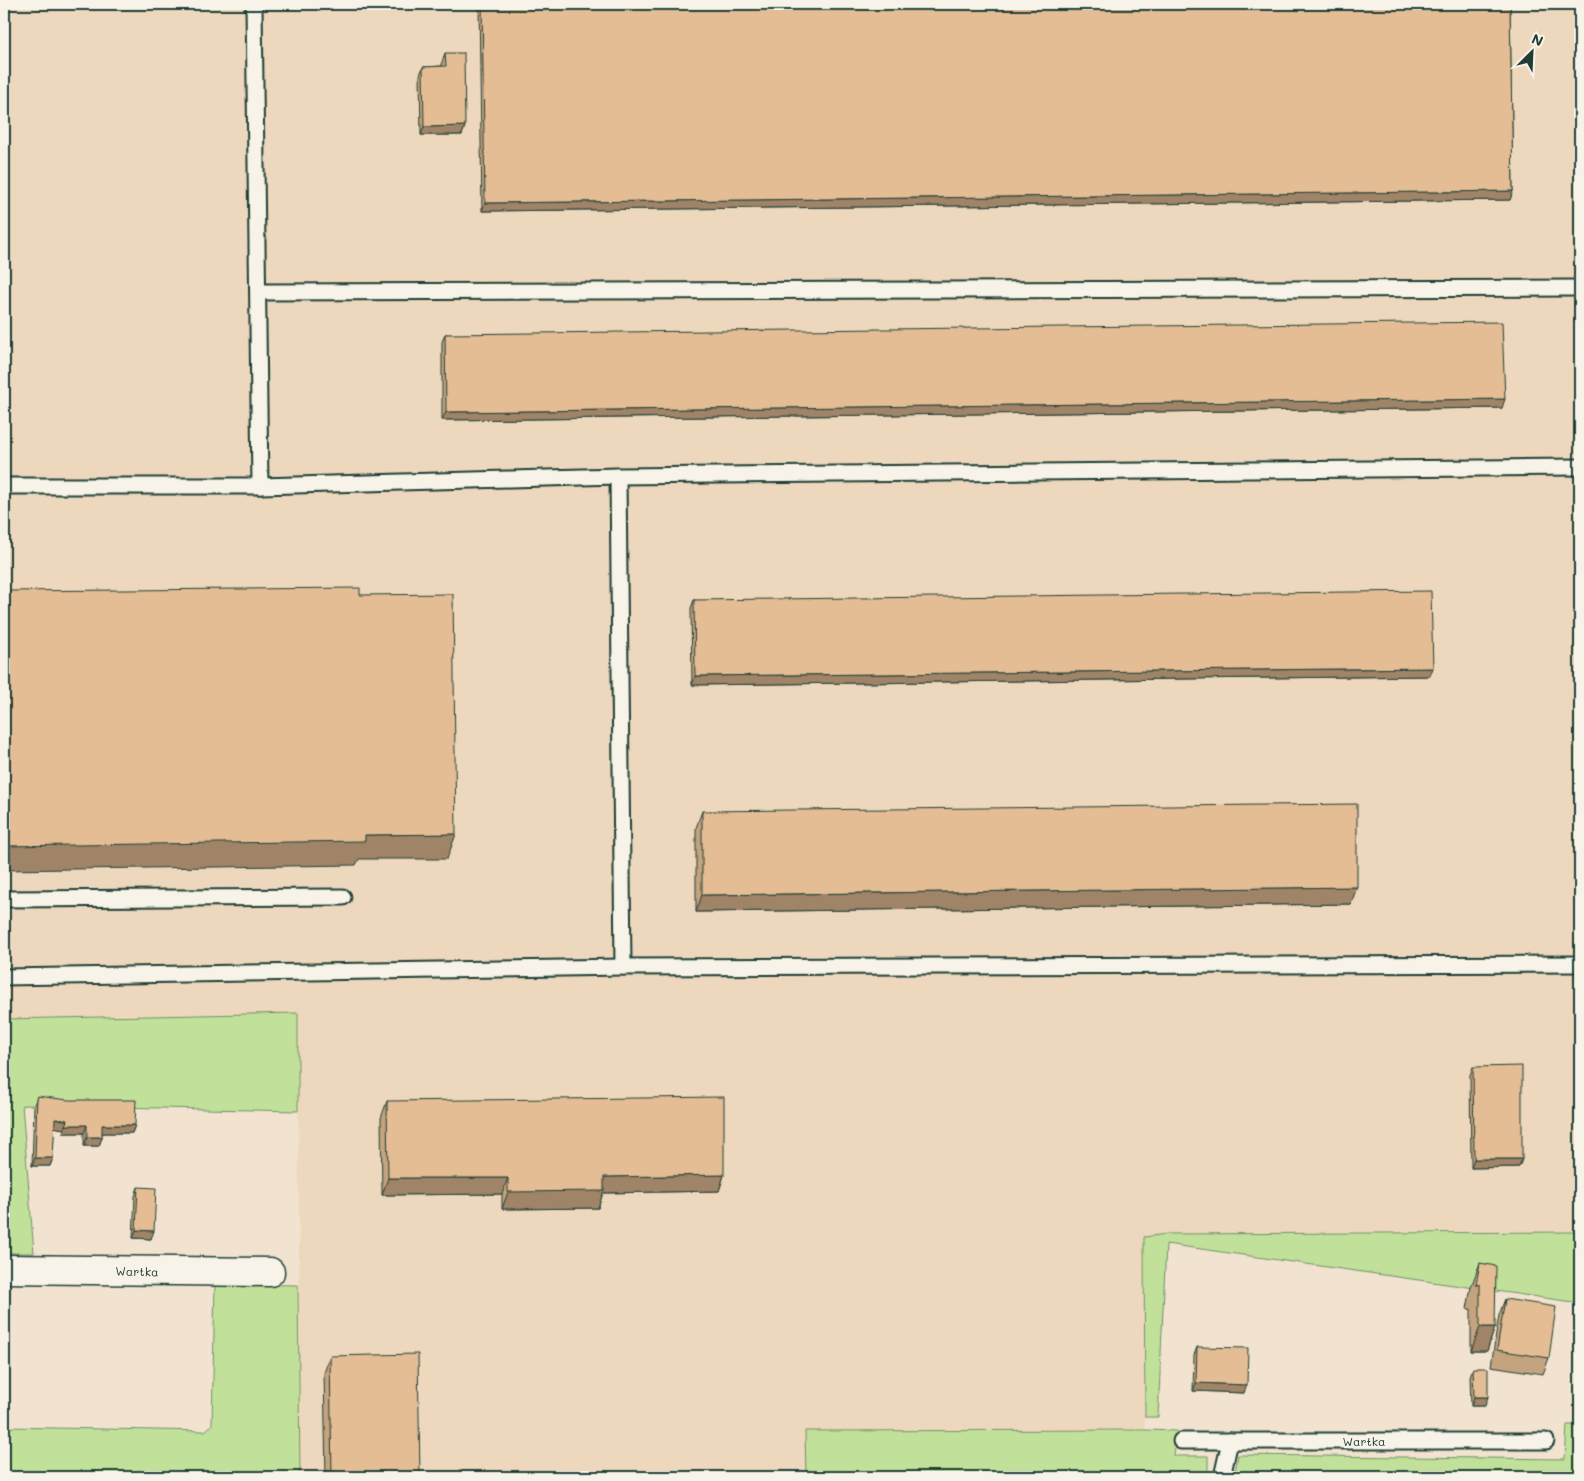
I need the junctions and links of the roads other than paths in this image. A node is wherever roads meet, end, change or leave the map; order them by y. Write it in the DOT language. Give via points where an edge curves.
graph roads {
  1 [pos="254,4"];
  2 [pos="1580,288"];
  3 [pos="258,292"];
  4 [pos="1580,467"];
  5 [pos="618,476"];
  6 [pos="4,486"];
  7 [pos="260,486"];
  8 [pos="342,897"];
  9 [pos="4,899"];
  10 [pos="1580,964"];
  11 [pos="624,967"];
  12 [pos="4,977"];
  13 [pos="4,1269"];
  14 [pos="270,1272"];
  15 [pos="1181,1441"];
  16 [pos="1230,1441"];
  17 [pos="1546,1441"];
  18 [pos="1222,1477"];
  1 -- 3 [label="lane"];
  2 -- 3 [label="lane"];
  3 -- 7 [label="lane"];
  4 -- 5 [label="lane"];
  5 -- 7 [label="lane"];
  5 -- 11 [label="lane"];
  6 -- 7 [label="lane"];
  8 -- 9 [label="lane"];
  10 -- 11 [label="lane"];
  11 -- 12 [label="lane"];
  13 -- 14 [label="street, Wartka"];
  15 -- 16 [label="lane, Wartka"];
  16 -- 17 [label="lane, Wartka"];
  16 -- 18 [label="lane"];
}
